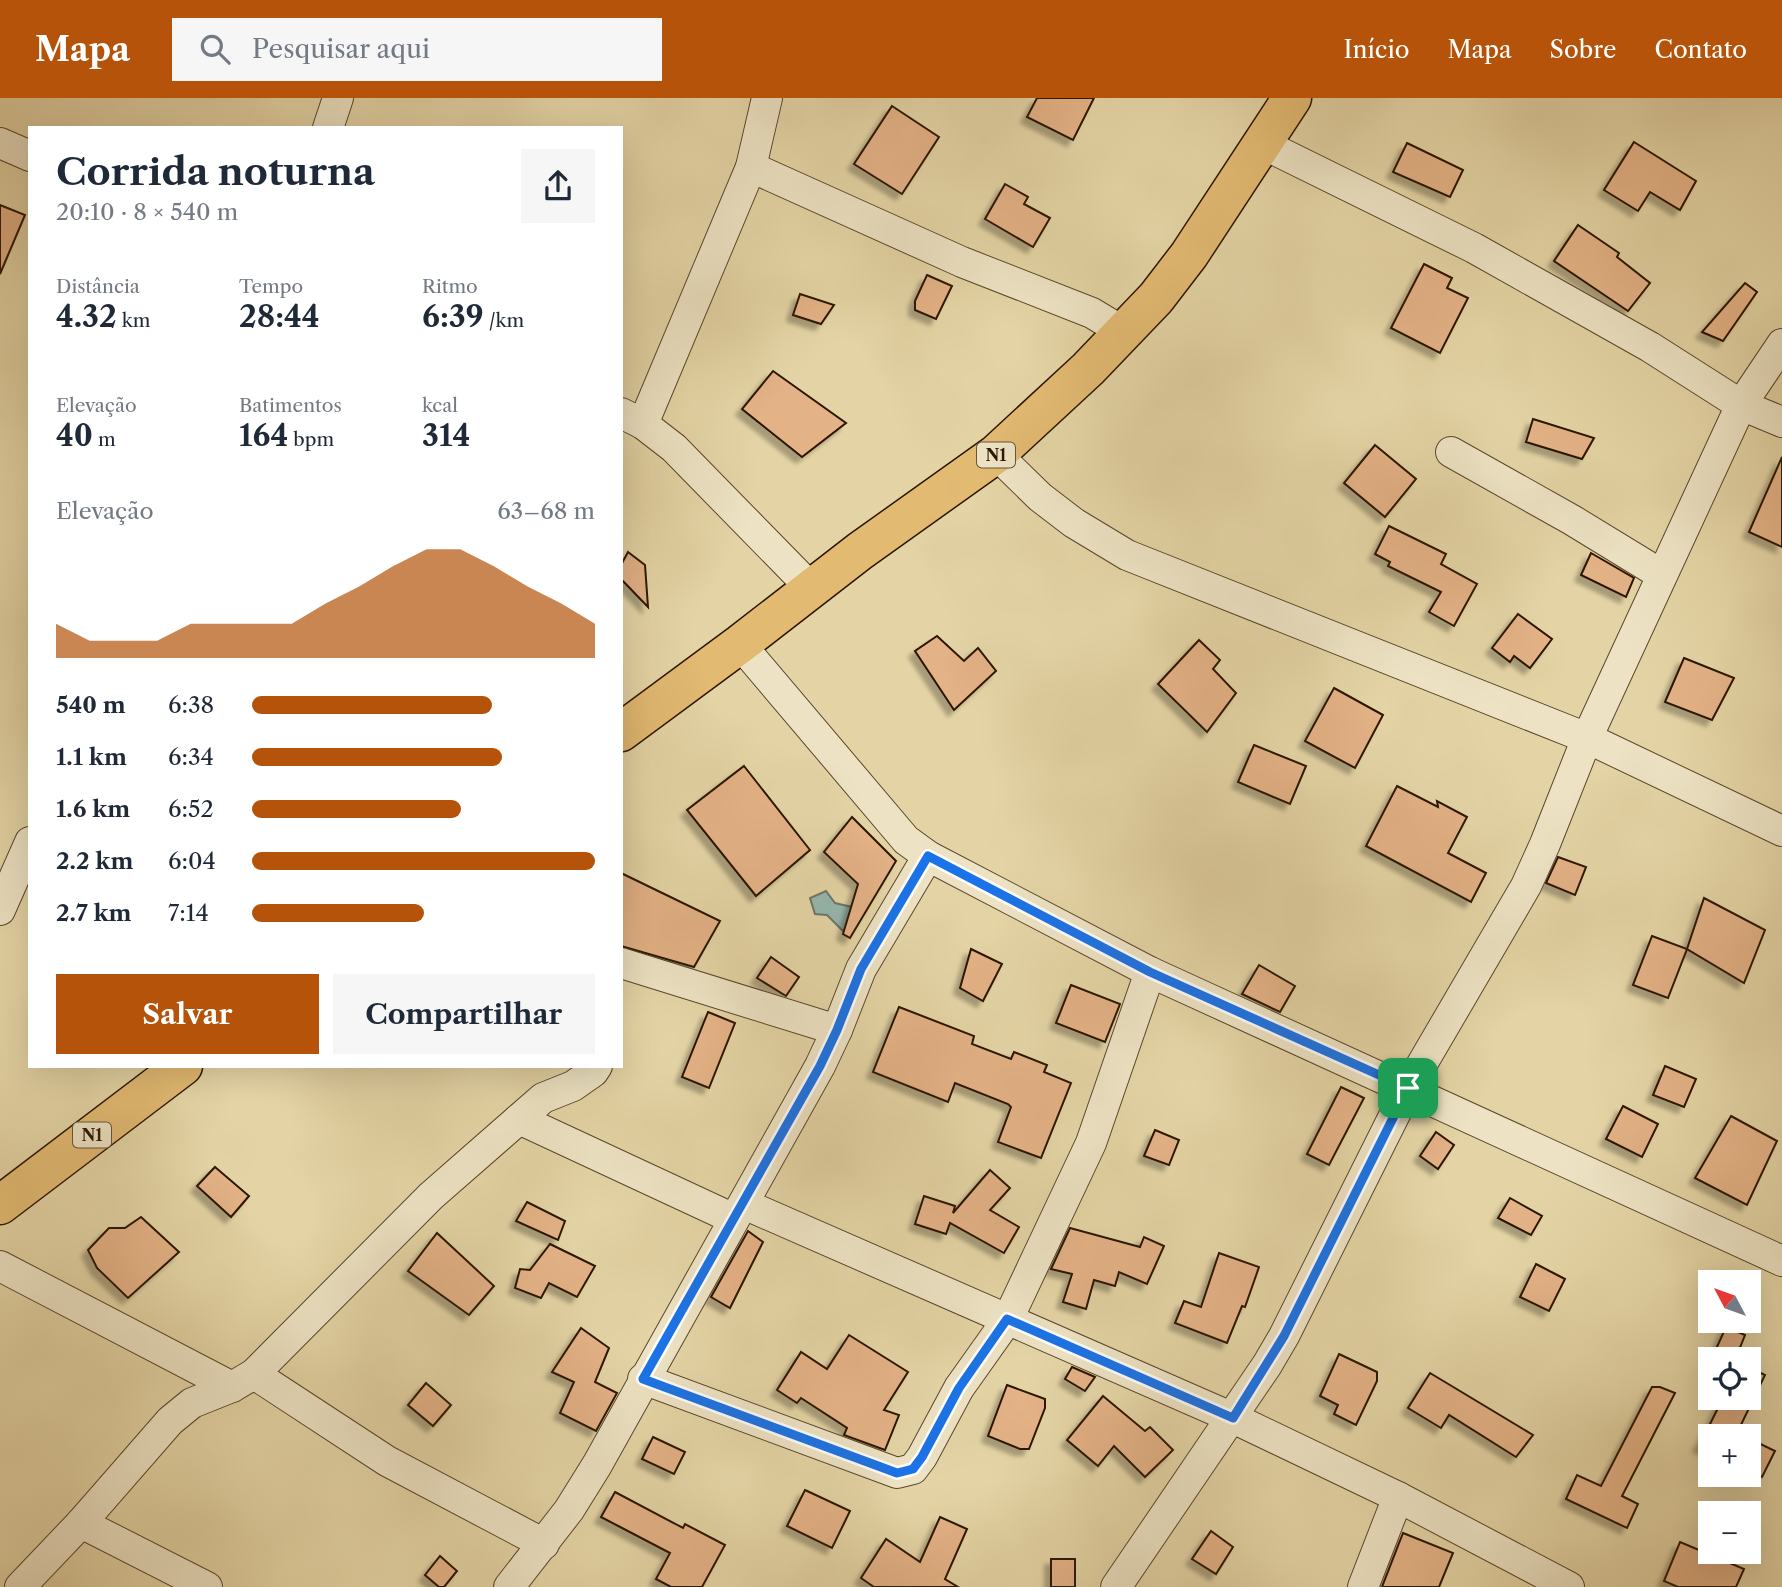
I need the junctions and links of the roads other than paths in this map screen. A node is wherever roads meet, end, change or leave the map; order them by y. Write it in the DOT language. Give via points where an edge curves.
graph roads {
  1 [pos="338,98"];
  2 [pos="767,98"];
  3 [pos="1292,98"];
  4 [pos="329,126"];
  5 [pos="0,143"];
  6 [pos="1263,144"];
  7 [pos="28,155"];
  8 [pos="751,167"];
  9 [pos="1125,333"];
  10 [pos="1782,344"];
  11 [pos="1741,405"];
  12 [pos="632,419"];
  13 [pos="1782,422"];
  14 [pos="1451,452"];
  15 [pos="996,454"];
  16 [pos="1662,575"];
  17 [pos="812,589"];
  18 [pos="740,644"];
  19 [pos="623,731"];
  20 [pos="1587,738"];
  21 [pos="1782,831"];
  22 [pos="928,856"];
  23 [pos="20,861"];
  24 [pos="0,910"];
  25 [pos="1150,972"];
  26 [pos="624,974"];
  27 [pos="837,1030"];
  28 [pos="180,1068"];
  29 [pos="596,1068"];
  30 [pos="1408,1088"];
  31 [pos="519,1119"];
  32 [pos="0,1205"];
  33 [pos="739,1211"];
  34 [pos="1782,1261"];
  35 [pos="0,1266"];
  36 [pos="1007,1319"];
  37 [pos="643,1379"];
  38 [pos="243,1380"];
  39 [pos="1233,1418"];
  40 [pos="1398,1497"];
  41 [pos="81,1523"];
  42 [pos="544,1544"];
  43 [pos="20,1587"];
  44 [pos="207,1587"];
  45 [pos="509,1587"];
  46 [pos="1116,1587"];
  47 [pos="1363,1587"];
  48 [pos="1569,1587"];
  1 -- 4 [label="street"];
  2 -- 8 [label="street"];
  3 -- 6 [label="highway, N1"];
  5 -- 7 [label="street"];
  6 -- 9 [label="highway, N1" via="1189,255"];
  6 -- 11 [label="street" via="1474,248 1650,347"];
  8 -- 9 [label="street" via="962,262 1092,313"];
  8 -- 12 [label="street"];
  9 -- 15 [label="highway, N1"];
  10 -- 11 [label="street"];
  11 -- 13 [label="street"];
  11 -- 16 [label="street"];
  12 -- 17 [label="street" via="674,449"];
  14 -- 16 [label="street"];
  15 -- 17 [label="highway, N1"];
  15 -- 20 [label="street" via="1040,497 1127,555"];
  16 -- 20 [label="street"];
  17 -- 18 [label="highway, N1"];
  18 -- 19 [label="highway, N1"];
  18 -- 22 [label="street" via="906,840"];
  20 -- 21 [label="street"];
  20 -- 30 [label="street" via="1526,886"];
  22 -- 25 [label="street"];
  22 -- 27 [label="street" via="861,969"];
  23 -- 24 [label="street"];
  25 -- 30 [label="street"];
  25 -- 36 [label="street" via="1091,1143"];
  26 -- 27 [label="street"];
  27 -- 33 [label="street"];
  28 -- 32 [label="highway, N1"];
  29 -- 31 [label="street" via="573,1086 543,1098"];
  30 -- 34 [label="street"];
  30 -- 39 [label="street" via="1284,1336"];
  31 -- 33 [label="street"];
  31 -- 38 [label="street" via="431,1196"];
  33 -- 36 [label="street"];
  33 -- 37 [label="street"];
  35 -- 38 [label="street"];
  36 -- 37 [label="street" via="959,1388 922,1457 913,1469 897,1473"];
  36 -- 39 [label="street"];
  37 -- 42 [label="street" via="597,1465"];
  38 -- 41 [label="street" via="192,1403 170,1421"];
  38 -- 42 [label="street"];
  39 -- 40 [label="street"];
  39 -- 46 [label="street"];
  40 -- 47 [label="street"];
  40 -- 48 [label="street"];
  41 -- 43 [label="street"];
  41 -- 44 [label="street"];
  42 -- 45 [label="street"];
}
